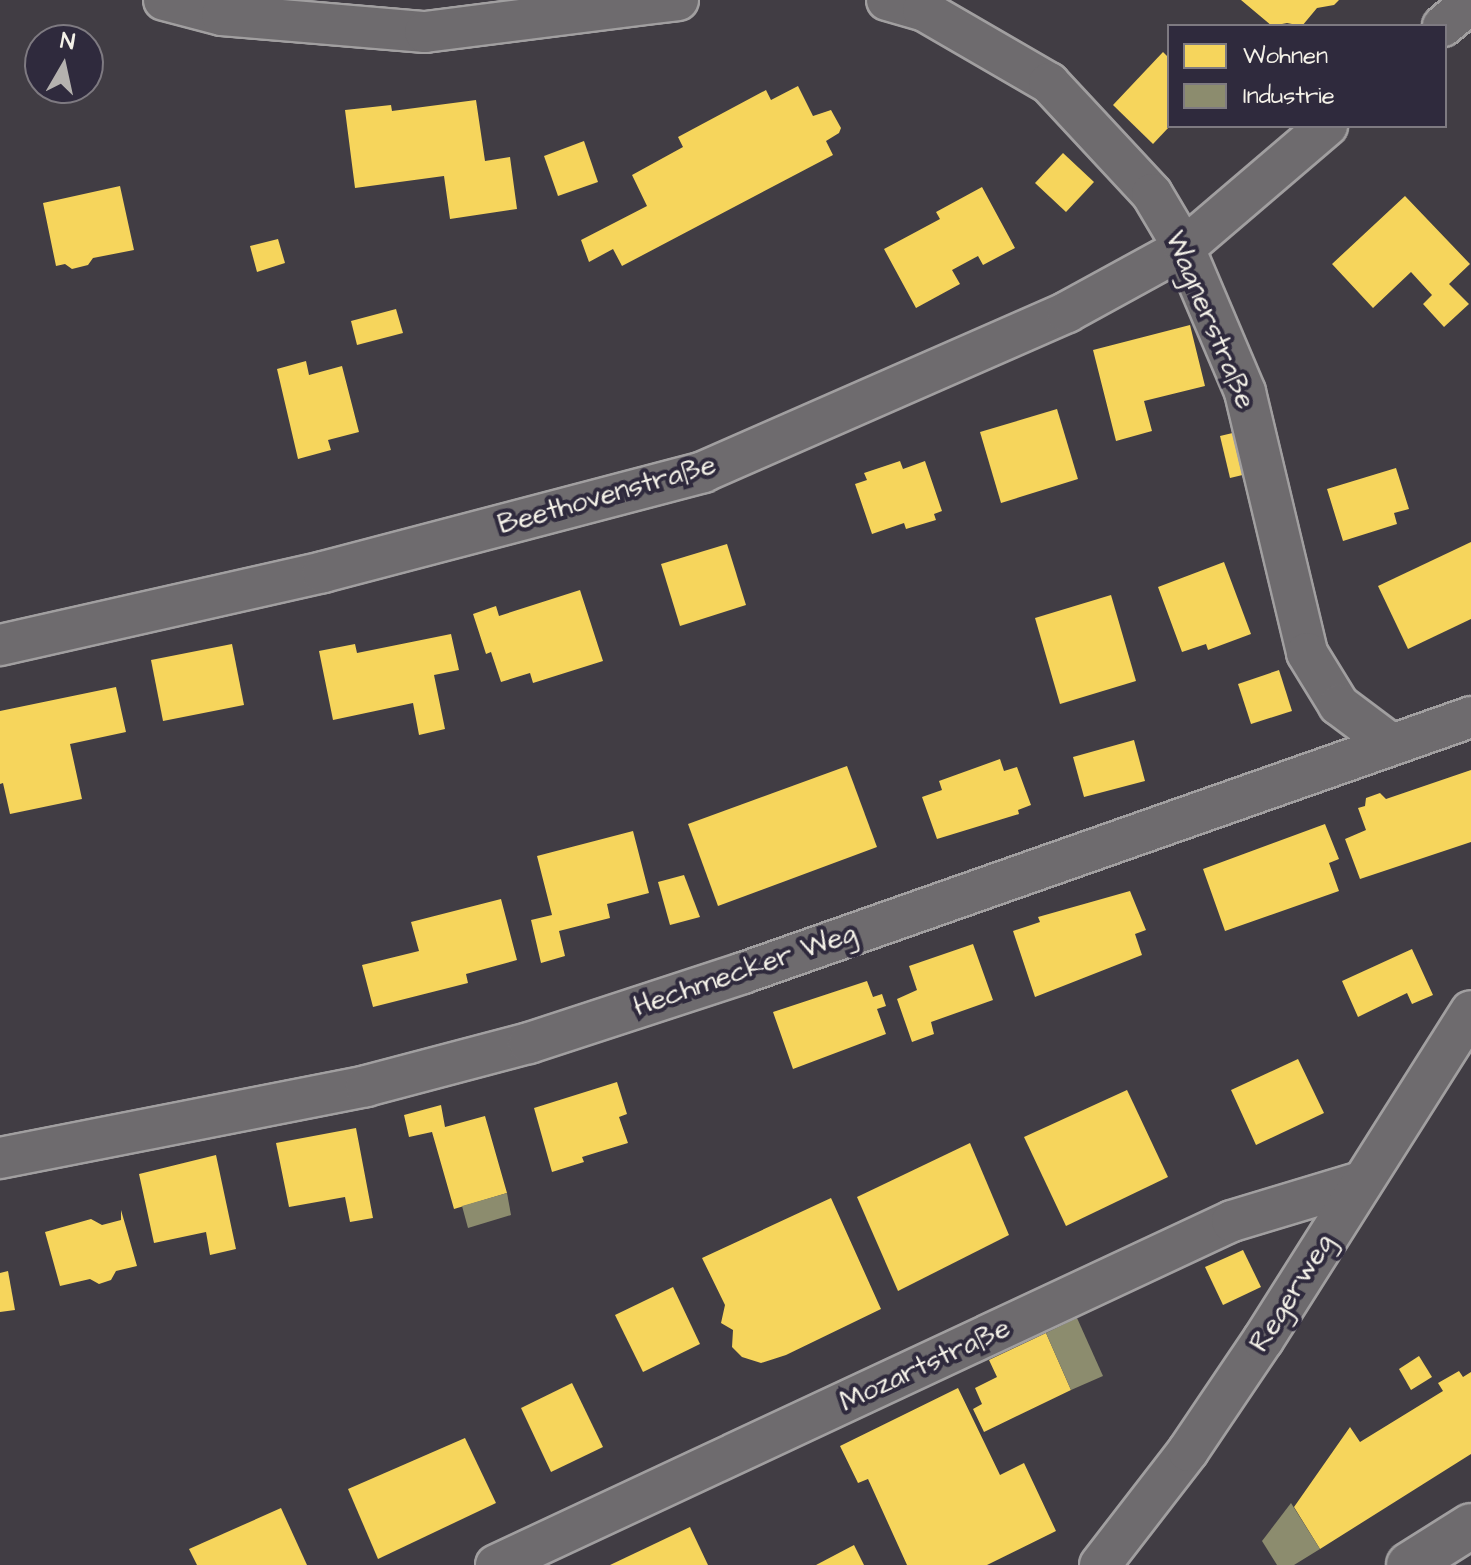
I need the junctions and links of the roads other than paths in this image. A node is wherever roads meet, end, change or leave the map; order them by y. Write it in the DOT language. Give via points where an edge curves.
graph roads {
  1 [pos="164,0"];
  2 [pos="678,0"];
  3 [pos="887,0"];
  4 [pos="1325,128"];
  5 [pos="1184,248"];
  6 [pos="0,645"];
  7 [pos="1471,717"];
  8 [pos="1391,744"];
  9 [pos="1471,1011"];
  10 [pos="0,1158"];
  11 [pos="1361,1182"];
  12 [pos="1471,1526"];
  13 [pos="496,1565"];
  14 [pos="1100,1565"];
  15 [pos="1409,1565"];
  1 -- 2 [label="street" via="222,15 425,32"];
  3 -- 5 [label="street, Wagnerstraße" via="923,10 1049,83 1152,194"];
  4 -- 5 [label="street, Beethovenstraße"];
  5 -- 6 [label="street, Beethovenstraße" via="1067,312 703,472 323,572"];
  5 -- 8 [label="street, Wagnerstraße" via="1245,392 1307,653 1339,705"];
  7 -- 8 [label="street, Hechmecker Weg"];
  8 -- 10 [label="street, Hechmecker Weg" via="529,1043 366,1086"];
  9 -- 11 [label="street, Regerweg"];
  11 -- 13 [label="street, Mozartstraße" via="1232,1221"];
  11 -- 14 [label="street, Regerweg" via="1197,1438"];
  12 -- 15 [label="main road"];
}
